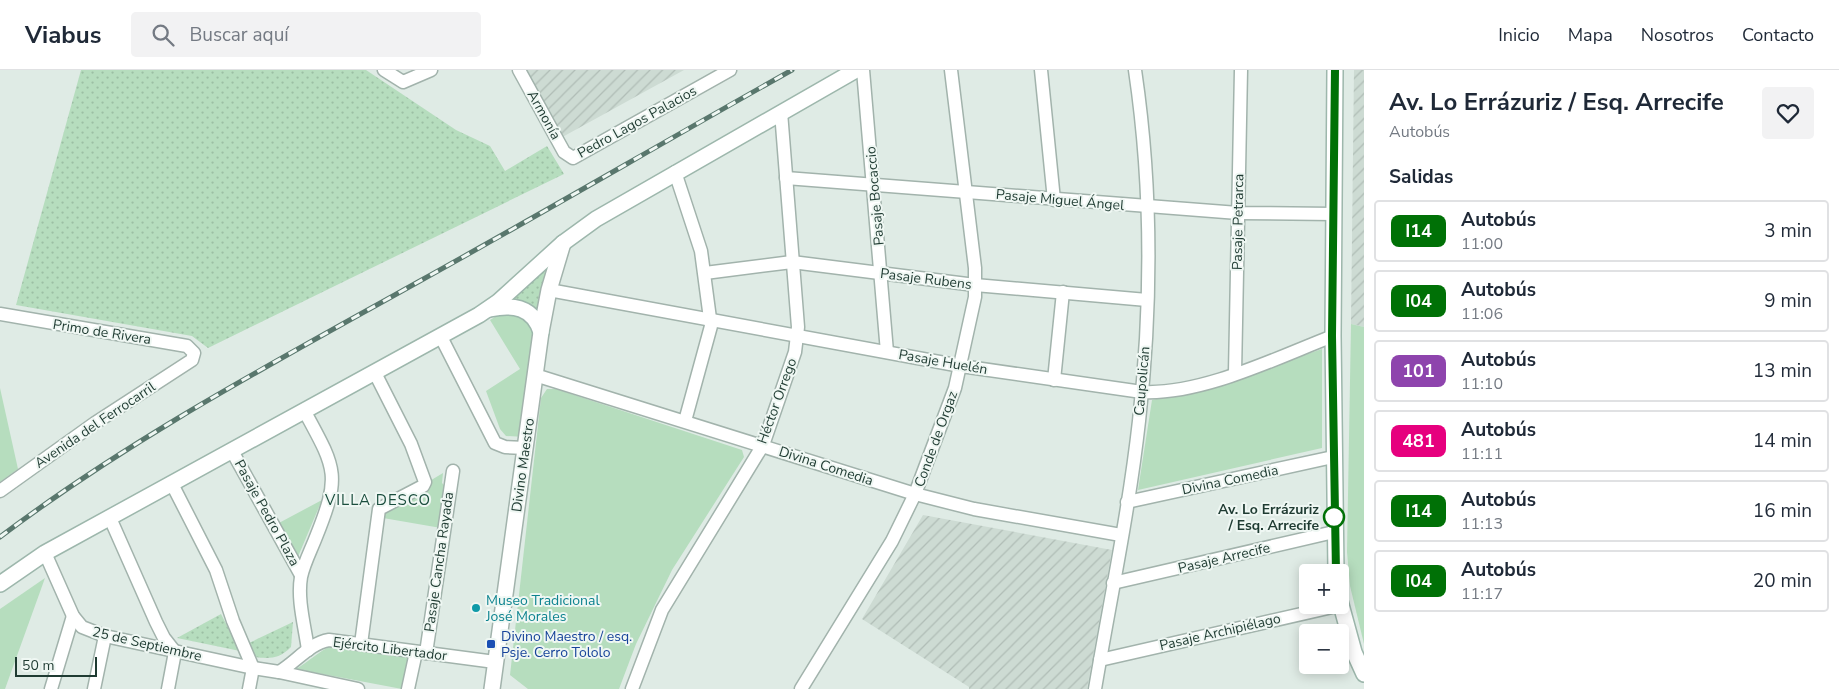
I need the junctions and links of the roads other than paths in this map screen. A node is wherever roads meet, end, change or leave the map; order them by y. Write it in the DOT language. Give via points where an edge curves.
graph roads {
  1 [pos="384,70"];
  2 [pos="431,70"];
  3 [pos="519,70"];
  4 [pos="730,70"];
  5 [pos="856,70"];
  6 [pos="863,70"];
  7 [pos="951,70"];
  8 [pos="1041,70"];
  9 [pos="1135,70"];
  10 [pos="1241,70"];
  11 [pos="1335,70"];
  12 [pos="781,112"];
  13 [pos="570,158"];
  14 [pos="675,172"];
  15 [pos="786,178"];
  16 [pos="874,185"];
  17 [pos="965,192"];
  18 [pos="1054,200"];
  19 [pos="1147,207"];
  20 [pos="1238,213"];
  21 [pos="1334,214"];
  22 [pos="563,243"];
  23 [pos="792,262"];
  24 [pos="705,273"];
  25 [pos="882,273"];
  26 [pos="975,285"];
  27 [pos="549,290"];
  28 [pos="1063,292"];
  29 [pos="1147,300"];
  30 [pos="488,309"];
  31 [pos="0,314"];
  32 [pos="710,319"];
  33 [pos="541,332"];
  34 [pos="798,335"];
  35 [pos="1332,336"];
  36 [pos="440,337"];
  37 [pos="887,352"];
  38 [pos="192,360"];
  39 [pos="961,366"];
  40 [pos="374,373"];
  41 [pos="1235,373"];
  42 [pos="535,375"];
  43 [pos="1054,380"];
  44 [pos="1142,392"];
  45 [pos="305,412"];
  46 [pos="685,421"];
  47 [pos="763,445"];
  48 [pos="525,448"];
  49 [pos="232,451"];
  50 [pos="1333,457"];
  51 [pos="453,471"];
  52 [pos="172,484"];
  53 [pos="0,491"];
  54 [pos="916,494"];
  55 [pos="1127,502"];
  56 [pos="110,518"];
  57 [pos="1334,532"];
  58 [pos="1121,535"];
  59 [pos="46,553"];
  60 [pos="1336,564"];
  61 [pos="302,575"];
  62 [pos="0,584"];
  63 [pos="1113,584"];
  64 [pos="1302,614"];
  65 [pos="1343,614"];
  66 [pos="73,616"];
  67 [pos="105,636"];
  68 [pos="361,644"];
  69 [pos="308,650"];
  70 [pos="175,652"];
  71 [pos="421,652"];
  72 [pos="1100,660"];
  73 [pos="495,662"];
  74 [pos="259,669"];
  75 [pos="279,672"];
  76 [pos="1364,674"];
  77 [pos="332,686"];
  78 [pos="51,689"];
  79 [pos="94,689"];
  80 [pos="168,689"];
  81 [pos="249,689"];
  82 [pos="358,689"];
  83 [pos="408,689"];
  84 [pos="492,689"];
  85 [pos="632,689"];
  86 [pos="801,689"];
  87 [pos="1095,689"];
  1 -- 2 [label="street" via="403,82"];
  3 -- 13 [label="street, Armonía"];
  4 -- 13 [label="street, Pedro Lagos Palacios" via="579,157"];
  5 -- 12 [label="main road"];
  6 -- 16 [label="street, Pasaje Bocaccio"];
  7 -- 17 [label="street, Conde de Orgaz"];
  8 -- 18 [label="street"];
  9 -- 19 [label="street, Caupolicán"];
  10 -- 20 [label="street, Pasaje Petrarca"];
  11 -- 21 [label="main road"];
  12 -- 14 [label="main road"];
  12 -- 15 [label="street, Héctor Orrego"];
  14 -- 22 [label="main road" via="596,219"];
  14 -- 24 [label="street" via="698,239"];
  15 -- 16 [label="street, Pasaje Miguel Ángel"];
  15 -- 23 [label="street, Héctor Orrego"];
  16 -- 17 [label="street, Pasaje Miguel Ángel"];
  16 -- 25 [label="street, Pasaje Bocaccio"];
  17 -- 18 [label="street, Pasaje Miguel Ángel"];
  17 -- 26 [label="street, Conde de Orgaz"];
  18 -- 19 [label="street, Pasaje Miguel Ángel"];
  19 -- 20 [label="street, Pasaje Miguel Ángel"];
  19 -- 29 [label="street, Caupolicán"];
  20 -- 21 [label="street, Pasaje Miguel Ángel"];
  20 -- 41 [label="street, Pasaje Petrarca"];
  21 -- 35 [label="main road"];
  22 -- 27 [label="main road, Divino Maestro"];
  22 -- 30 [label="main road"];
  23 -- 24 [label="street, Pasaje Rubens"];
  23 -- 25 [label="street, Pasaje Rubens"];
  23 -- 34 [label="street, Héctor Orrego"];
  24 -- 32 [label="street"];
  25 -- 26 [label="street, Pasaje Rubens"];
  25 -- 37 [label="street, Pasaje Bocaccio"];
  26 -- 28 [label="street, Pasaje Rubens"];
  26 -- 39 [label="street, Conde de Orgaz"];
  27 -- 32 [label="street, Pasaje Huelén"];
  27 -- 33 [label="main road, Divino Maestro"];
  28 -- 29 [label="street, Pasaje Rubens"];
  28 -- 43 [label="street"];
  29 -- 44 [label="street, Caupolicán"];
  30 -- 33 [label="main road" via="509,306 522,309 532,316"];
  30 -- 36 [label="main road"];
  31 -- 38 [label="street, Primo de Rivera" via="187,346 194,353"];
  32 -- 34 [label="street, Pasaje Huelén"];
  32 -- 46 [label="street" via="710,334"];
  33 -- 42 [label="main road, Divino Maestro"];
  34 -- 37 [label="street, Pasaje Huelén"];
  34 -- 47 [label="street, Héctor Orrego" via="793,360"];
  35 -- 41 [label="street, Pasaje Huelén"];
  35 -- 50 [label="main road"];
  36 -- 40 [label="main road"];
  36 -- 48 [label="street" via="495,443"];
  37 -- 39 [label="street, Pasaje Huelén"];
  38 -- 53 [label="street, Avenida del Ferrocarril"];
  39 -- 43 [label="street, Pasaje Huelén"];
  39 -- 54 [label="street, Conde de Orgaz"];
  40 -- 45 [label="main road"];
  40 -- 68 [label="street" via="411,444 425,482 423,486 384,504 379,511"];
  41 -- 44 [label="street, Pasaje Huelén" via="1182,390"];
  42 -- 46 [label="street, Divina Comedia"];
  42 -- 48 [label="main road, Divino Maestro"];
  43 -- 44 [label="street, Pasaje Huelén"];
  44 -- 55 [label="street, Caupolicán"];
  45 -- 49 [label="main road"];
  45 -- 61 [label="street" via="326,449 333,478 330,499"];
  46 -- 47 [label="street, Divina Comedia"];
  47 -- 54 [label="street, Divina Comedia"];
  47 -- 85 [label="street, Héctor Orrego" via="662,610"];
  48 -- 73 [label="main road, Divino Maestro"];
  49 -- 52 [label="main road"];
  49 -- 61 [label="street, Pasaje Pedro Plaza"];
  50 -- 55 [label="street, Divina Comedia"];
  50 -- 57 [label="main road"];
  51 -- 71 [label="street, Pasaje Cancha Rayada"];
  52 -- 56 [label="main road"];
  52 -- 74 [label="street" via="216,570 232,621"];
  54 -- 58 [label="street, Divina Comedia" via="974,509"];
  54 -- 86 [label="street, Conde de Orgaz" via="892,541"];
  55 -- 58 [label="street, Caupolicán"];
  56 -- 59 [label="main road"];
  56 -- 70 [label="street" via="156,622"];
  57 -- 60 [label="main road"];
  57 -- 63 [label="street, Pasaje Arrecife"];
  58 -- 63 [label="street, Caupolicán"];
  59 -- 62 [label="main road"];
  59 -- 66 [label="street, 25 de Septiembre"];
  61 -- 69 [label="street" via="300,593"];
  63 -- 72 [label="street, Caupolicán"];
  64 -- 72 [label="street, Pasaje Archipiélago"];
  65 -- 76 [label="main road"];
  66 -- 67 [label="street, 25 de Septiembre" via="82,627"];
  66 -- 78 [label="street"];
  67 -- 70 [label="street, 25 de Septiembre"];
  67 -- 79 [label="street"];
  68 -- 69 [label="street, Ejército Libertador" via="329,640"];
  68 -- 71 [label="street, Ejército Libertador"];
  69 -- 75 [label="street, Ejército Libertador"];
  70 -- 74 [label="street, 25 de Septiembre"];
  70 -- 80 [label="street"];
  71 -- 73 [label="street, Ejército Libertador"];
  71 -- 83 [label="street, Pasaje Cancha Rayada"];
  72 -- 87 [label="street, Caupolicán"];
  73 -- 84 [label="main road, Divino Maestro"];
  74 -- 75 [label="street"];
  74 -- 81 [label="street"];
  75 -- 77 [label="street"];
  77 -- 82 [label="street"];
}
